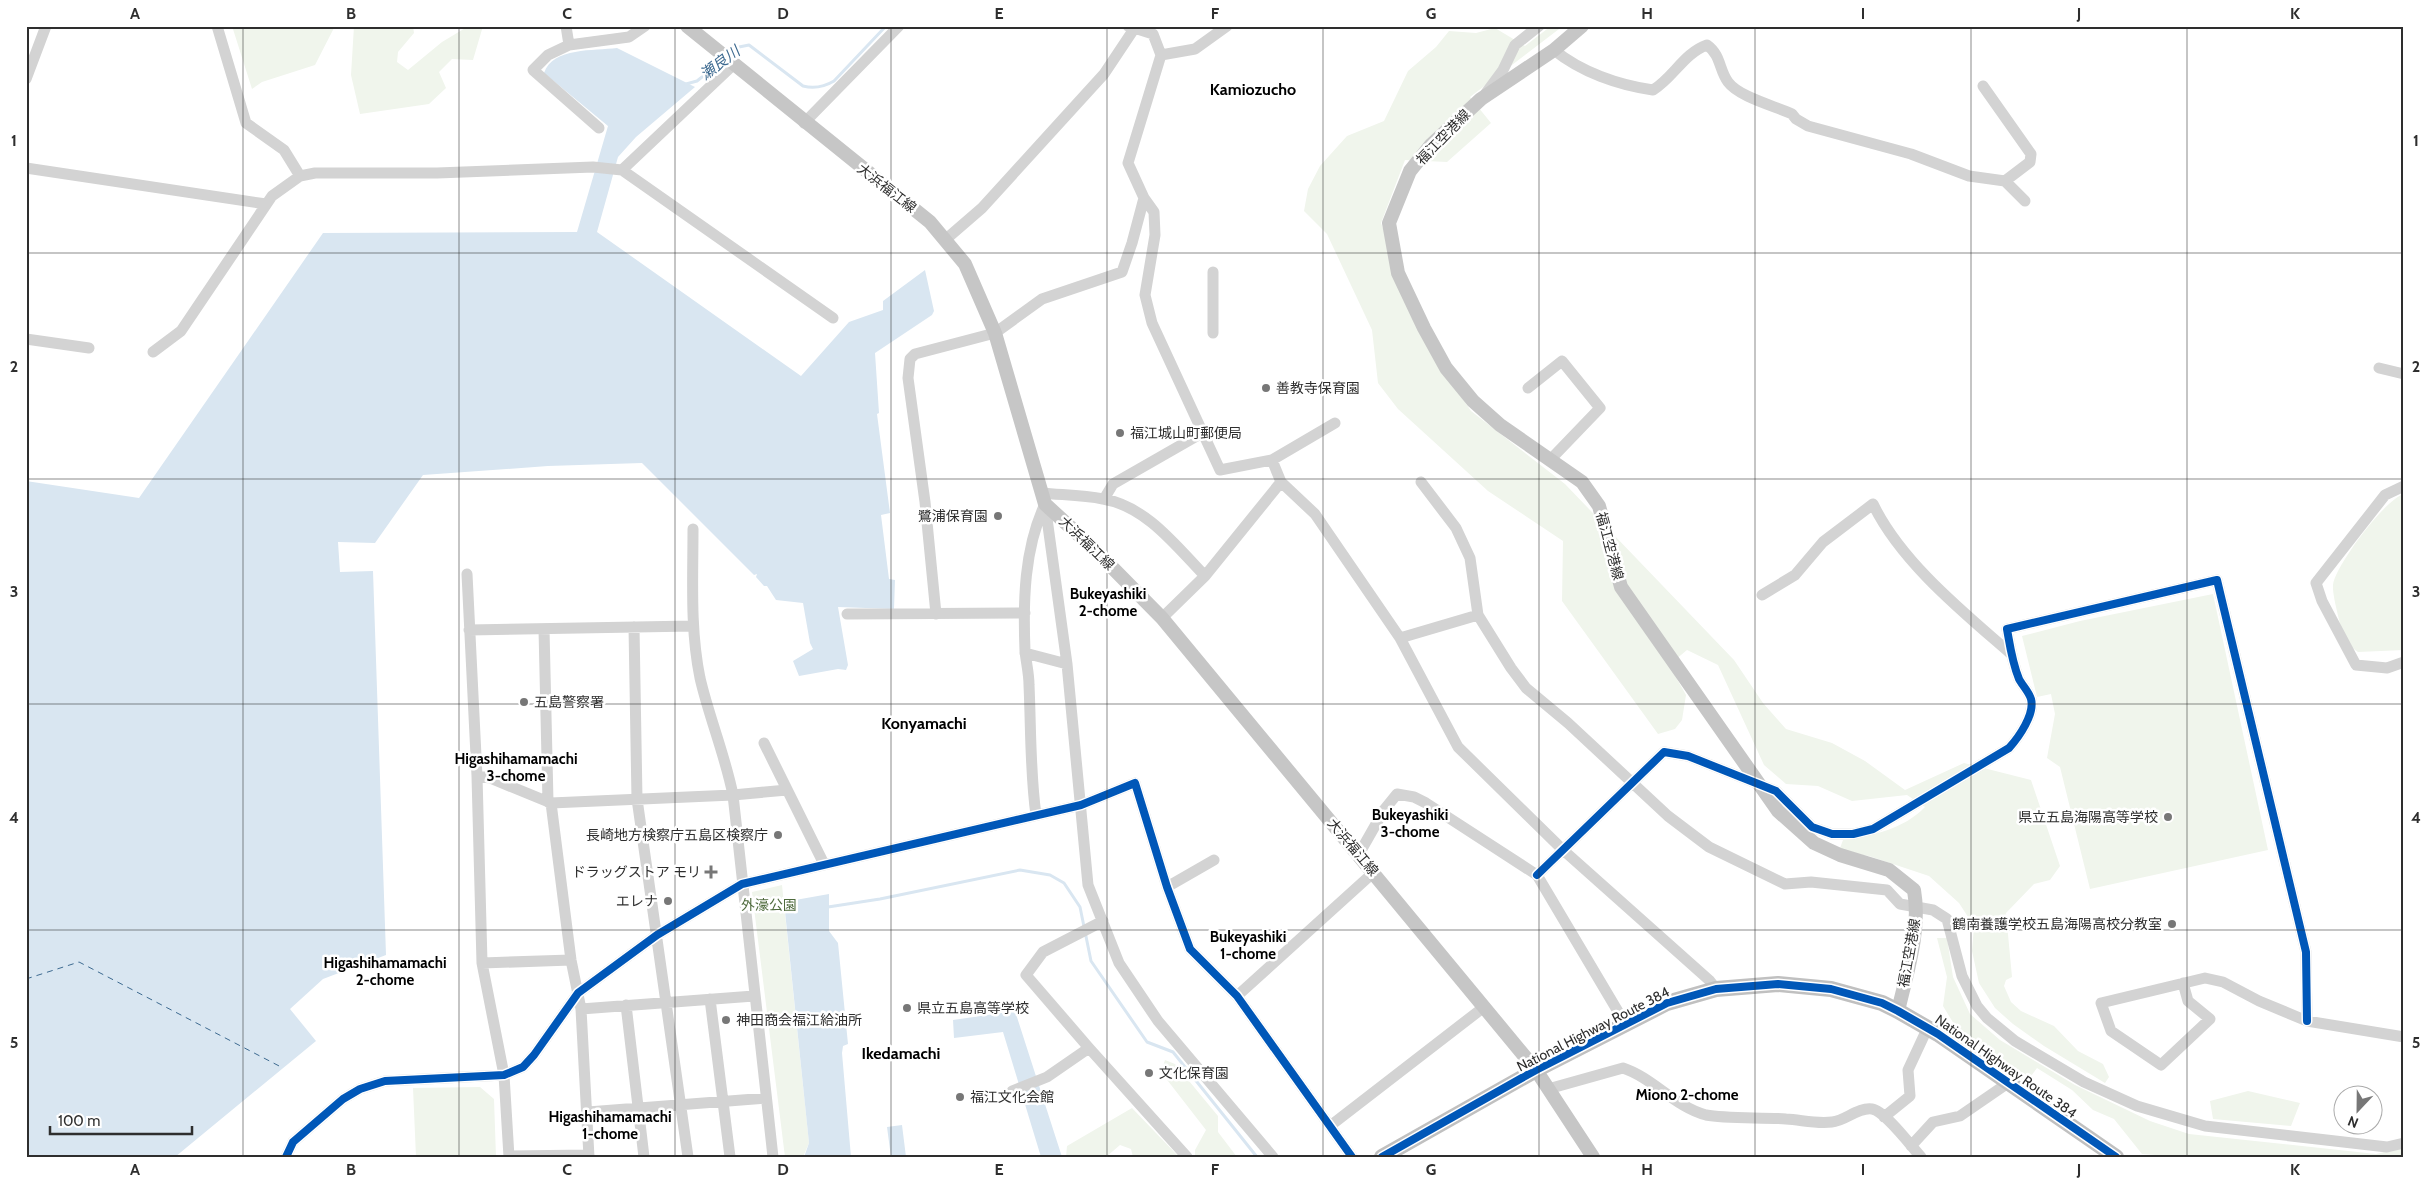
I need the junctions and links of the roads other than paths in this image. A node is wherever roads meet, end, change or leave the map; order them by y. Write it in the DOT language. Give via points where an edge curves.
graph roads {
  1 [pos="46,26"];
  2 [pos="217,26"];
  3 [pos="566,26"];
  4 [pos="645,26"];
  5 [pos="687,26"];
  6 [pos="899,26"];
  7 [pos="1227,26"];
  8 [pos="1539,26"];
  9 [pos="1582,26"];
  10 [pos="1131,28"];
  11 [pos="1154,30"];
  12 [pos="569,44"];
  13 [pos="1554,50"];
  14 [pos="1161,55"];
  15 [pos="733,65"];
  16 [pos="26,79"];
  17 [pos="1983,86"];
  18 [pos="1482,99"];
  19 [pos="804,122"];
  20 [pos="599,128"];
  21 [pos="26,168"];
  22 [pos="622,170"];
  23 [pos="300,176"];
  24 [pos="2004,181"];
  25 [pos="1144,198"];
  26 [pos="2025,201"];
  27 [pos="266,204"];
  28 [pos="946,240"];
  29 [pos="1213,272"];
  30 [pos="833,318"];
  31 [pos="995,333"];
  32 [pos="1212,333"];
  33 [pos="26,340"];
  34 [pos="90,348"];
  35 [pos="153,352"];
  36 [pos="2379,368"];
  37 [pos="2404,374"];
  38 [pos="1528,388"];
  39 [pos="1335,423"];
  40 [pos="1202,433"];
  41 [pos="1272,460"];
  42 [pos="1550,460"];
  43 [pos="1281,482"];
  44 [pos="1421,482"];
  45 [pos="2404,486"];
  46 [pos="1043,498"];
  47 [pos="1104,499"];
  48 [pos="693,529"];
  49 [pos="467,574"];
  50 [pos="1205,576"];
  51 [pos="1762,595"];
  52 [pos="1025,613"];
  53 [pos="847,614"];
  54 [pos="936,614"];
  55 [pos="1478,615"];
  56 [pos="1162,618"];
  57 [pos="692,626"];
  58 [pos="634,627"];
  59 [pos="544,628"];
  60 [pos="469,630"];
  61 [pos="1400,638"];
  62 [pos="1025,652"];
  63 [pos="2010,653"];
  64 [pos="2404,662"];
  65 [pos="1067,664"];
  66 [pos="764,743"];
  67 [pos="477,776"];
  68 [pos="1632,783"];
  69 [pos="1759,785"];
  70 [pos="787,790"];
  71 [pos="733,795"];
  72 [pos="637,799"];
  73 [pos="550,803"];
  74 [pos="1081,805"];
  75 [pos="1036,815"];
  76 [pos="1562,849"];
  77 [pos="1359,854"];
  78 [pos="1214,860"];
  79 [pos="824,864"];
  80 [pos="1374,872"];
  81 [pos="1537,875"];
  82 [pos="742,884"];
  83 [pos="1167,887"];
  84 [pos="1917,908"];
  85 [pos="1103,922"];
  86 [pos="657,935"];
  87 [pos="571,960"];
  88 [pos="482,963"];
  89 [pos="2183,983"];
  90 [pos="1716,989"];
  91 [pos="578,993"];
  92 [pos="754,996"];
  93 [pos="1238,996"];
  94 [pos="710,999"];
  95 [pos="666,1002"];
  96 [pos="626,1005"];
  97 [pos="1484,1007"];
  98 [pos="581,1009"];
  99 [pos="1898,1010"];
  100 [pos="2307,1021"];
  101 [pos="1626,1025"];
  102 [pos="1928,1027"];
  103 [pos="2404,1037"];
  104 [pos="1089,1048"];
  105 [pos="1536,1070"];
  106 [pos="504,1076"];
  107 [pos="2008,1083"];
  108 [pos="1548,1089"];
  109 [pos="1012,1091"];
  110 [pos="766,1098"];
  111 [pos="724,1101"];
  112 [pos="681,1105"];
  113 [pos="638,1108"];
  114 [pos="588,1112"];
  115 [pos="1884,1117"];
  116 [pos="1330,1126"];
  117 [pos="2404,1143"];
  118 [pos="1911,1146"];
  119 [pos="589,1156"];
  120 [pos="286,1157"];
  121 [pos="509,1157"];
  122 [pos="644,1157"];
  123 [pos="688,1157"];
  124 [pos="730,1157"];
  125 [pos="772,1157"];
  126 [pos="1187,1157"];
  127 [pos="1273,1157"];
  128 [pos="1352,1157"];
  129 [pos="1382,1157"];
  130 [pos="1593,1157"];
  131 [pos="1920,1157"];
  132 [pos="2116,1157"];
  1 -- 16 [label="street"];
  2 -- 23 [label="street" via="246,123 284,150"];
  3 -- 12 [label="street"];
  4 -- 12 [label="street" via="629,37"];
  5 -- 15 [label="main road, 大浜福江線"];
  6 -- 19 [label="street"];
  7 -- 14 [label="street" via="1195,49"];
  8 -- 18 [label="street" via="1515,45 1503,70"];
  9 -- 13 [label="main road, 福江空港線"];
  10 -- 11 [label="street"];
  10 -- 28 [label="street" via="1104,74 982,208"];
  11 -- 14 [label="street"];
  12 -- 20 [label="street" via="548,55 533,70"];
  13 -- 18 [label="main road, 福江空港線"];
  13 -- 24 [label="street" via="1594,75 1653,90 1707,45 1717,55 1728,82 1736,90 1792,114 1808,126 1910,154 1969,176"];
  14 -- 25 [label="street" via="1128,163"];
  15 -- 19 [label="main road, 大浜福江線"];
  15 -- 22 [label="street"];
  17 -- 24 [label="street" via="2031,154 2030,162"];
  18 -- 42 [label="main road, 福江空港線" via="1431,145 1410,171 1389,223 1394,253 1398,273 1446,368 1473,401 1500,425"];
  19 -- 28 [label="main road, 大浜福江線" via="930,222"];
  21 -- 27 [label="street"];
  22 -- 23 [label="street" via="593,167 437,173 315,173"];
  22 -- 30 [label="street"];
  23 -- 27 [label="street"];
  24 -- 26 [label="street"];
  25 -- 31 [label="street" via="1122,272 1042,299"];
  25 -- 40 [label="street" via="1154,212 1155,235 1145,295 1147,305 1152,323"];
  27 -- 35 [label="street" via="181,331"];
  28 -- 31 [label="main road, 大浜福江線" via="965,264"];
  29 -- 32 [label="street"];
  31 -- 46 [label="main road, 大浜福江線"];
  31 -- 54 [label="street" via="915,354 910,360 908,378"];
  33 -- 34 [label="street"];
  36 -- 37 [label="street"];
  38 -- 42 [label="street" via="1562,360 1600,408"];
  39 -- 41 [label="street"];
  40 -- 41 [label="street" via="1220,470"];
  40 -- 47 [label="street" via="1114,484"];
  41 -- 43 [label="street"];
  42 -- 69 [label="main road, 福江空港線" via="1582,482 1599,506 1621,587"];
  43 -- 50 [label="street"];
  43 -- 61 [label="street" via="1315,514"];
  44 -- 55 [label="street" via="1456,528 1470,558"];
  45 -- 64 [label="street" via="2385,495 2316,583 2356,665 2387,668"];
  46 -- 47 [label="street"];
  46 -- 52 [label="street" via="1028,555"];
  46 -- 56 [label="main road, 大浜福江線"];
  46 -- 65 [label="street"];
  47 -- 50 [label="street" via="1134,511 1155,525"];
  48 -- 57 [label="street"];
  49 -- 60 [label="street"];
  50 -- 56 [label="street"];
  51 -- 63 [label="street" via="1795,575 1823,542 1874,504 1881,520 1906,553"];
  52 -- 54 [label="street"];
  52 -- 62 [label="street"];
  53 -- 54 [label="street"];
  55 -- 61 [label="street"];
  55 -- 68 [label="street" via="1526,688"];
  56 -- 77 [label="main road, 大浜福江線"];
  57 -- 58 [label="street"];
  57 -- 71 [label="street" via="700,678"];
  58 -- 59 [label="street"];
  58 -- 72 [label="street"];
  59 -- 60 [label="street"];
  59 -- 73 [label="street"];
  60 -- 67 [label="street"];
  61 -- 76 [label="street" via="1458,747"];
  62 -- 65 [label="street"];
  62 -- 75 [label="street"];
  63 -- 69 [label="street" via="2031,699 2030,713 2017,739 2009,748 1873,829 1853,834 1832,834 1812,827 1776,791"];
  63 -- 100 [label="street" via="2008,629 2217,580 2306,952"];
  65 -- 74 [label="street"];
  66 -- 70 [label="street"];
  67 -- 73 [label="street" via="490,778"];
  67 -- 88 [label="street"];
  68 -- 69 [label="street" via="1664,752 1674,752"];
  68 -- 76 [label="street"];
  68 -- 84 [label="street" via="1709,847 1785,884 1811,882 1887,890 1900,904"];
  69 -- 84 [label="main road, 福江空港線" via="1778,811 1814,843 1889,870 1914,890"];
  70 -- 71 [label="street"];
  70 -- 79 [label="street"];
  71 -- 72 [label="street"];
  71 -- 82 [label="street"];
  72 -- 73 [label="street"];
  72 -- 86 [label="street"];
  73 -- 87 [label="street"];
  74 -- 75 [label="street"];
  74 -- 83 [label="street" via="1135,783"];
  74 -- 85 [label="street" via="1088,885"];
  75 -- 79 [label="street"];
  76 -- 81 [label="street"];
  76 -- 90 [label="street"];
  77 -- 80 [label="main road, 大浜福江線"];
  77 -- 81 [label="street" via="1397,794 1426,803"];
  78 -- 83 [label="street"];
  79 -- 82 [label="street"];
  80 -- 93 [label="street"];
  80 -- 97 [label="main road, 大浜福江線"];
  81 -- 101 [label="street"];
  82 -- 86 [label="street"];
  82 -- 92 [label="street"];
  83 -- 93 [label="street" via="1190,949"];
  84 -- 99 [label="main road, 福江空港線" via="1909,966"];
  84 -- 117 [label="street" via="1933,910 1947,919 1962,976 1987,1018 2015,1041 2084,1082 2163,1116 2214,1128 2387,1147"];
  85 -- 104 [label="street" via="1043,952 1026,975"];
  85 -- 127 [label="street" via="1119,963 1158,1021"];
  86 -- 91 [label="street"];
  86 -- 95 [label="street"];
  87 -- 88 [label="street"];
  87 -- 91 [label="street"];
  88 -- 106 [label="street"];
  89 -- 89 [label="street" via="2188,1001 2210,1019 2162,1065 2110,1031 2101,1003"];
  89 -- 100 [label="street" via="2205,978 2223,982"];
  90 -- 99 [label="highway, National Highway Route 384" via="1757,984 1812,986 1863,997"];
  90 -- 101 [label="highway, National Highway Route 384" via="1667,1003"];
  91 -- 98 [label="street"];
  91 -- 106 [label="street" via="529,1063"];
  92 -- 94 [label="street"];
  92 -- 110 [label="street"];
  93 -- 116 [label="street"];
  94 -- 95 [label="street"];
  94 -- 111 [label="street"];
  95 -- 96 [label="street"];
  95 -- 112 [label="street"];
  96 -- 98 [label="street"];
  96 -- 113 [label="street"];
  97 -- 105 [label="main road, 大浜福江線"];
  97 -- 116 [label="street"];
  98 -- 114 [label="street"];
  99 -- 102 [label="highway, National Highway Route 384"];
  100 -- 103 [label="street"];
  101 -- 105 [label="highway, National Highway Route 384"];
  102 -- 107 [label="highway, National Highway Route 384"];
  102 -- 115 [label="street" via="1908,1070 1910,1096"];
  104 -- 109 [label="street" via="1047,1078"];
  104 -- 126 [label="street"];
  105 -- 108 [label="main road, 大浜福江線"];
  105 -- 129 [label="highway, National Highway Route 384"];
  106 -- 120 [label="street" via="385,1081 371,1085 343,1100 293,1142"];
  106 -- 121 [label="street"];
  107 -- 118 [label="street" via="1960,1116 1933,1122"];
  107 -- 132 [label="highway, National Highway Route 384"];
  108 -- 115 [label="street" via="1623,1068 1680,1103 1706,1114 1815,1123 1834,1122 1873,1109"];
  108 -- 130 [label="main road, 大浜福江線"];
  110 -- 111 [label="street"];
  110 -- 125 [label="street"];
  111 -- 112 [label="street"];
  111 -- 124 [label="street"];
  112 -- 113 [label="street"];
  112 -- 123 [label="street"];
  113 -- 114 [label="street"];
  113 -- 122 [label="street"];
  114 -- 119 [label="street"];
  115 -- 118 [label="street"];
  116 -- 128 [label="street"];
  118 -- 131 [label="street"];
  119 -- 121 [label="street"];
}
